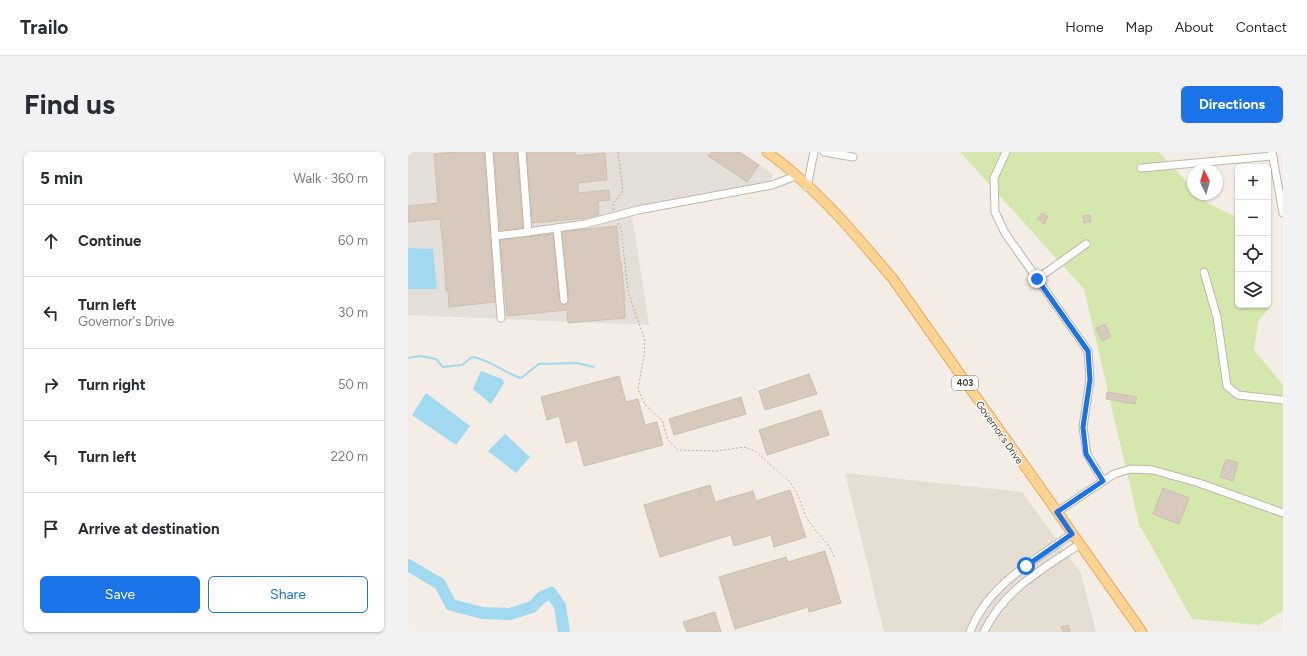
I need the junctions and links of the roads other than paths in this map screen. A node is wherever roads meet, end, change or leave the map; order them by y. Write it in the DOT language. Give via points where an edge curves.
graph roads {
  1 [pos="489,152"];
  2 [pos="522,152"];
  3 [pos="767,152"];
  4 [pos="814,152"];
  5 [pos="824,152"];
  6 [pos="1006,152"];
  7 [pos="1273,154"];
  8 [pos="853,156"];
  9 [pos="1141,168"];
  10 [pos="796,176"];
  11 [pos="807,187"];
  12 [pos="1283,212"];
  13 [pos="557,228"];
  14 [pos="528,232"];
  15 [pos="495,236"];
  16 [pos="1086,244"];
  17 [pos="1204,272"];
  18 [pos="1037,279"];
  19 [pos="564,300"];
  20 [pos="502,318"];
  21 [pos="1283,400"];
  22 [pos="1103,481"];
  23 [pos="1057,512"];
  24 [pos="1283,513"];
  25 [pos="1072,534"];
  26 [pos="1080,544"];
  27 [pos="970,632"];
  28 [pos="984,632"];
  29 [pos="1142,632"];
  1 -- 15 [label="street"];
  2 -- 14 [label="street"];
  3 -- 10 [label="main road, Governor's Drive / 403"];
  4 -- 11 [label="street"];
  5 -- 8 [label="street"];
  6 -- 18 [label="street" via="994,178 995,212 1005,233"];
  7 -- 9 [label="street"];
  7 -- 12 [label="street"];
  10 -- 11 [label="main road, Governor's Drive / 403"];
  10 -- 13 [label="street" via="772,185"];
  11 -- 23 [label="main road, Governor's Drive / 403" via="852,230 893,279"];
  13 -- 14 [label="street"];
  13 -- 19 [label="street"];
  14 -- 15 [label="street"];
  15 -- 20 [label="street"];
  16 -- 18 [label="street"];
  17 -- 21 [label="street" via="1218,317 1227,386 1238,395"];
  18 -- 22 [label="street" via="1088,351 1090,380 1083,427 1086,454"];
  22 -- 23 [label="street"];
  22 -- 24 [label="street" via="1114,474 1131,469 1153,470 1199,483"];
  23 -- 25 [label="main road, Governor's Drive / 403"];
  25 -- 26 [label="main road, Governor's Drive / 403"];
  25 -- 27 [label="street" via="1002,586 985,604"];
  26 -- 28 [label="street" via="1014,591 996,610"];
  26 -- 29 [label="main road, Governor's Drive / 403"];
}
